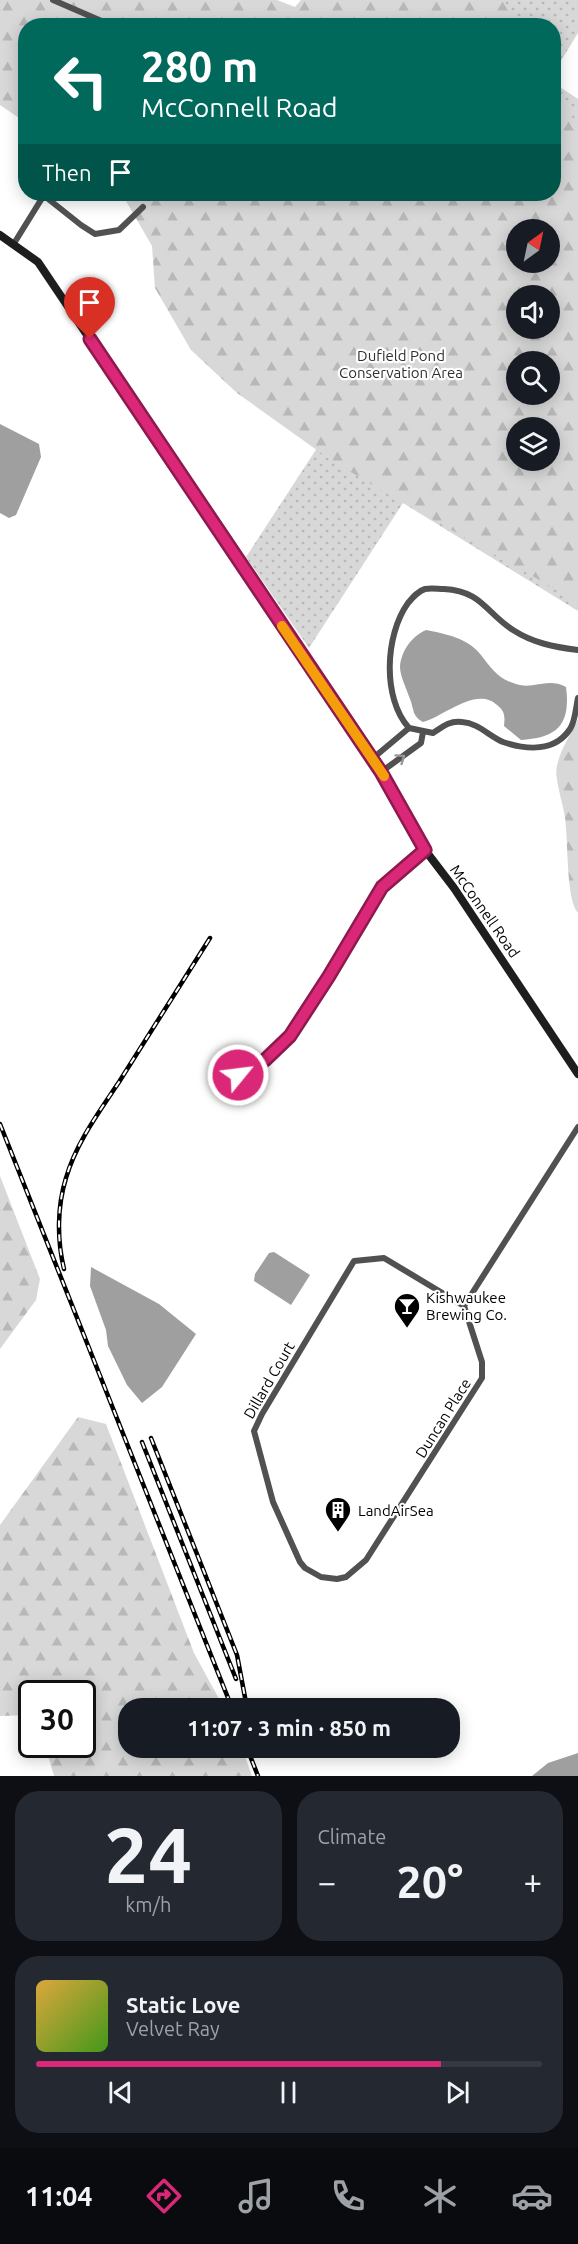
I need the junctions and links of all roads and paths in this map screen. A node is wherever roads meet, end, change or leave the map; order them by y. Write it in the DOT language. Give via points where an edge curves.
graph roads {
  1 [pos="52,0"];
  2 [pos="94,18"];
  3 [pos="39,201"];
  4 [pos="52,201"];
  5 [pos="143,207"];
  6 [pos="0,236"];
  7 [pos="14,245"];
  8 [pos="578,650"];
  9 [pos="578,698"];
  10 [pos="409,728"];
  11 [pos="423,732"];
  12 [pos="372,759"];
  13 [pos="381,772"];
  14 [pos="425,850"];
  15 [pos="578,1074"];
  16 [pos="238,1075"];
  17 [pos="578,1127"];
  18 [pos="464,1306"];
  19 [pos="366,1560"];
  1 -- 2 [label="street"];
  3 -- 7 [label="street"];
  4 -- 5 [label="street" via="95,234 119,230"];
  6 -- 7 [label="street, McConnell Road"];
  7 -- 12 [label="street, McConnell Road" via="38,262"];
  8 -- 10 [label="street" via="532,641 510,629 482,601 461,592 425,589 414,595 399,617 391,650 390,681 401,719"];
  9 -- 11 [label="street" via="571,728 553,746 530,748 503,741 460,721 433,734"];
  10 -- 11 [label="street"];
  10 -- 12 [label="street"];
  13 -- 11 [label="street, one-way" via="421,743"];
  12 -- 13 [label="street, McConnell Road"];
  13 -- 14 [label="street, McConnell Road"];
  14 -- 15 [label="street, McConnell Road"];
  14 -- 16 [label="street" via="382,887 290,1036 265,1060"];
  17 -- 18 [label="street"];
  18 -- 19 [label="street, Duncan Place" via="482,1362 482,1378"];
  18 -- 19 [label="street, Dillard Court" via="384,1258 354,1261 257,1422 254,1438 273,1502 300,1562 312,1573 329,1579 346,1577"];
}
